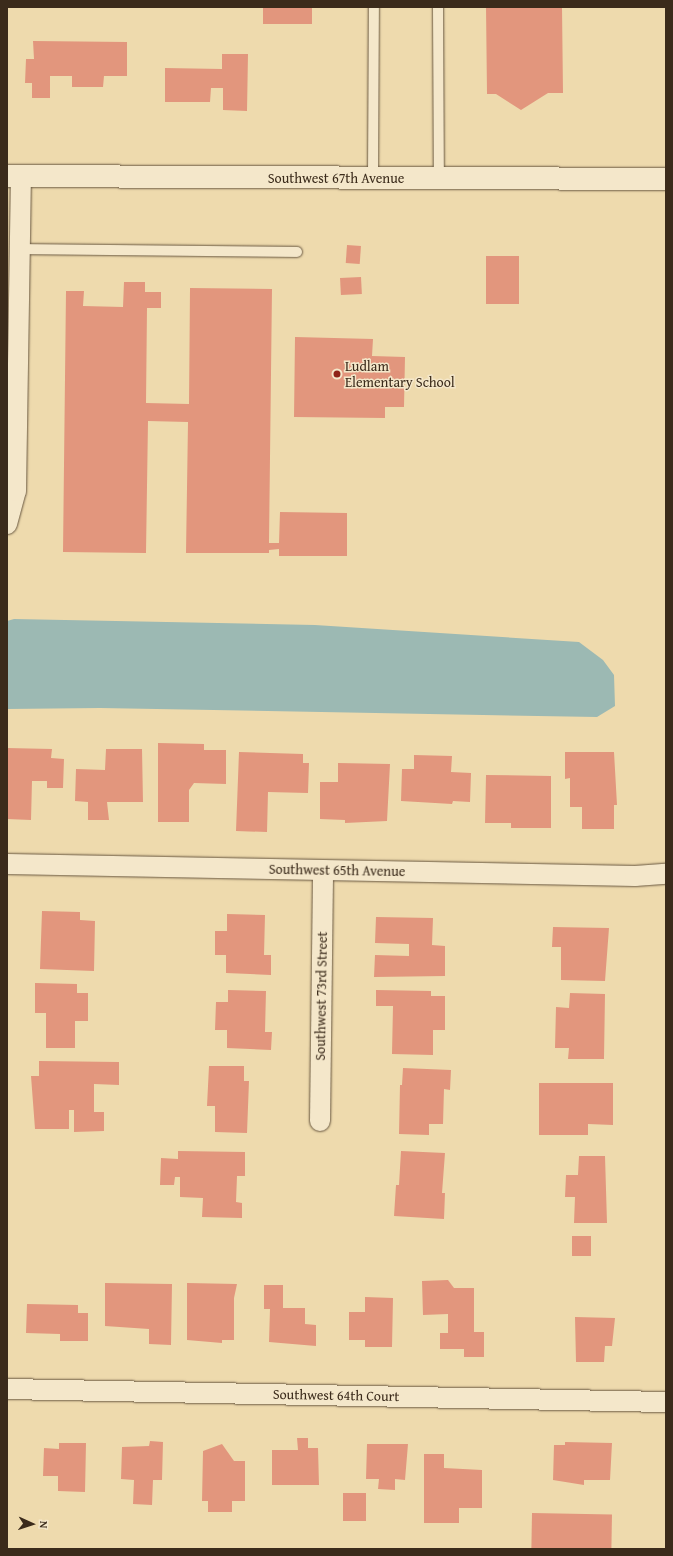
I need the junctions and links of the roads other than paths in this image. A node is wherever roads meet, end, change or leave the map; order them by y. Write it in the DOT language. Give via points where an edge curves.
graph roads {
  1 [pos="374,7"];
  2 [pos="438,7"];
  3 [pos="14,176"];
  4 [pos="373,178"];
  5 [pos="439,179"];
  6 [pos="666,179"];
  7 [pos="19,248"];
  8 [pos="297,252"];
  9 [pos="7,524"];
  10 [pos="7,864"];
  11 [pos="323,870"];
  12 [pos="666,874"];
  13 [pos="320,1121"];
  14 [pos="7,1389"];
  15 [pos="666,1402"];
  1 -- 4 [label="lane"];
  2 -- 5 [label="lane"];
  3 -- 4 [label="main road, Southwest 67th Avenue"];
  3 -- 7 [label="street"];
  4 -- 5 [label="main road, Southwest 67th Avenue"];
  5 -- 6 [label="main road, Southwest 67th Avenue"];
  7 -- 8 [label="lane"];
  7 -- 9 [label="street" via="16,491"];
  10 -- 11 [label="street, Southwest 65th Avenue"];
  11 -- 12 [label="street, Southwest 65th Avenue" via="635,876"];
  11 -- 13 [label="street, Southwest 73rd Street"];
  14 -- 15 [label="street, Southwest 64th Court"];
}
